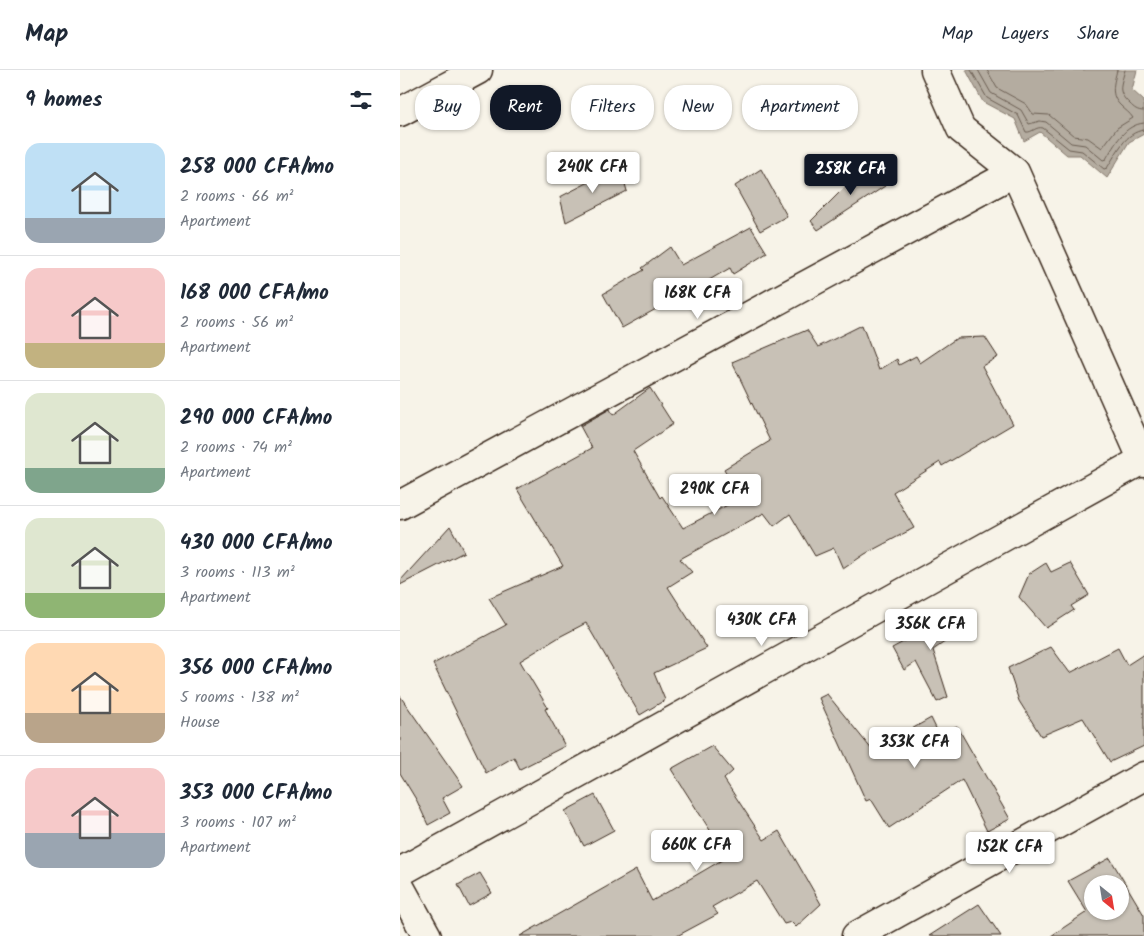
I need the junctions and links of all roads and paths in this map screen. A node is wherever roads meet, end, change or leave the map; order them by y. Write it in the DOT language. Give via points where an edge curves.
graph roads {
  1 [pos="478,70"];
  2 [pos="935,70"];
  3 [pos="400,112"];
  4 [pos="1015,172"];
  5 [pos="1143,461"];
  6 [pos="400,505"];
  7 [pos="1144,776"];
  8 [pos="400,872"];
  9 [pos="400,887"];
  10 [pos="427,936"];
  11 [pos="856,936"];
  1 -- 3 [label="street"];
  2 -- 4 [label="street" via="961,129"];
  4 -- 5 [label="street"];
  4 -- 6 [label="street"];
  5 -- 8 [label="street"];
  7 -- 11 [label="street"];
  9 -- 10 [label="street"];
}
